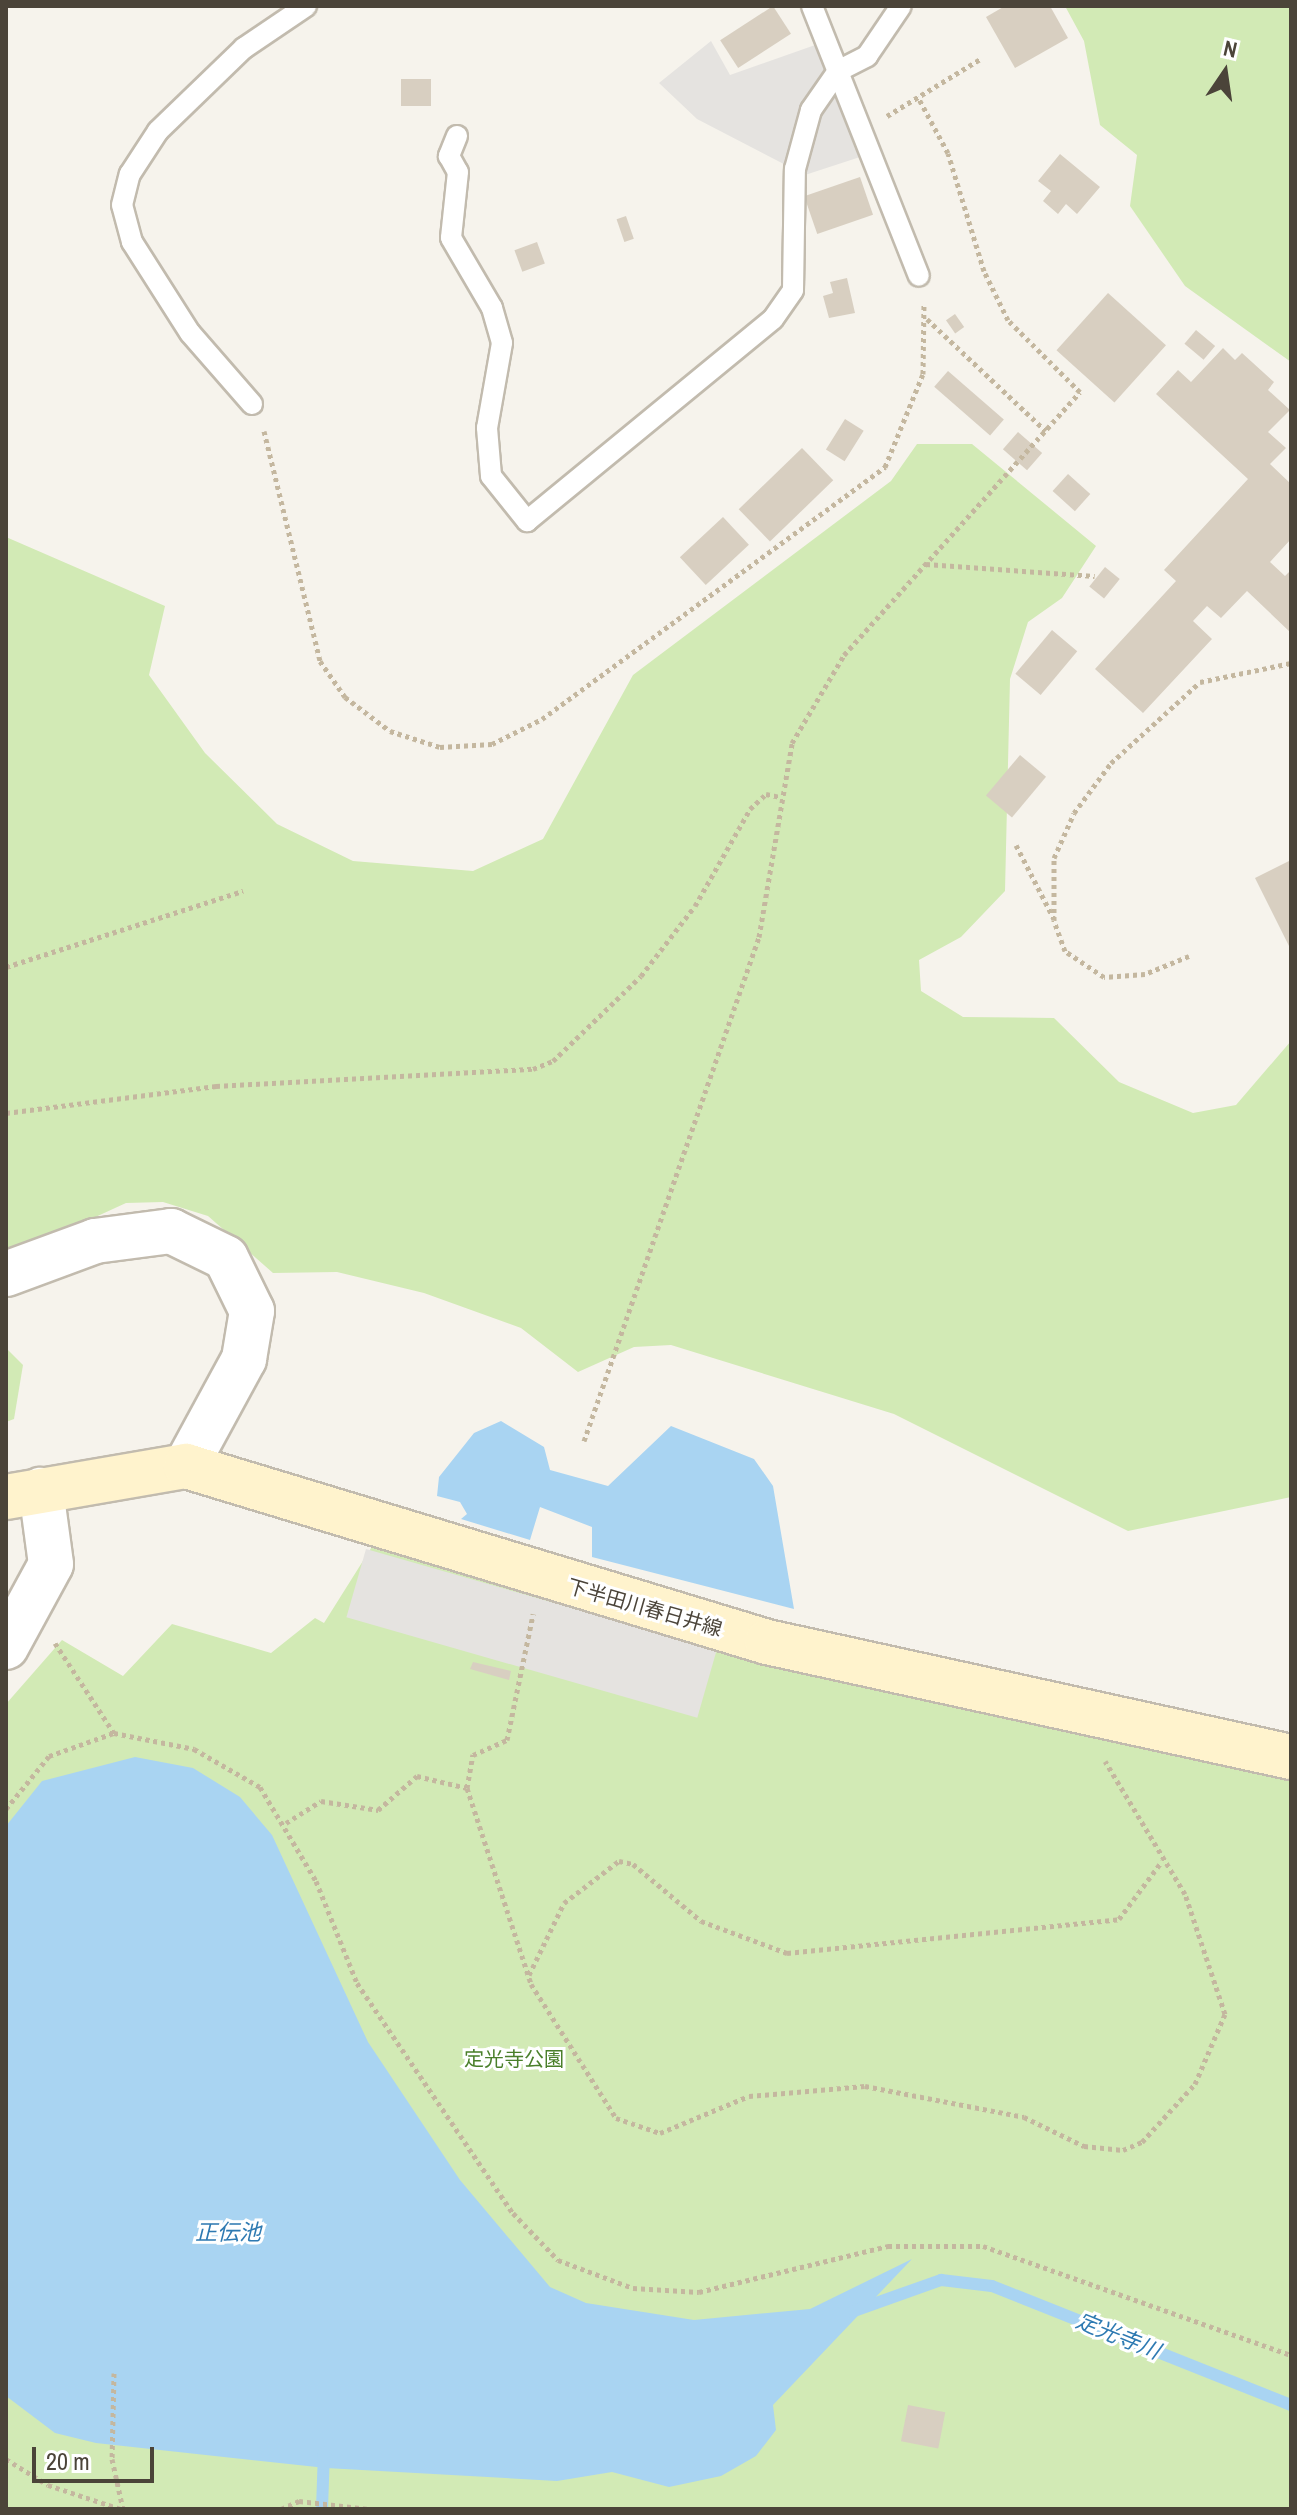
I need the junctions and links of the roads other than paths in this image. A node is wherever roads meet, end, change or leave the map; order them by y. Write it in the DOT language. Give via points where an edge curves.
graph roads {
  1 [pos="306,6"];
  2 [pos="812,6"];
  3 [pos="901,6"];
  4 [pos="838,71"];
  5 [pos="457,136"];
  6 [pos="919,276"];
  7 [pos="252,404"];
  8 [pos="6,1274"];
  9 [pos="186,1466"];
  10 [pos="23,1493"];
  11 [pos="6,1647"];
  12 [pos="1291,1757"];
  1 -- 7 [label="lane" via="244,48 158,131 130,174 122,205 132,242 190,333"];
  2 -- 4 [label="lane"];
  3 -- 4 [label="lane" via="867,56"];
  4 -- 5 [label="lane" via="811,110 800,144 793,290 779,310 527,521 491,476 487,428 502,343 492,308 451,238 459,188 449,156"];
  4 -- 6 [label="lane"];
  8 -- 9 [label="street" via="95,1241 171,1231 226,1258 252,1311 244,1359"];
  9 -- 10 [label="main road, 下半田川春日井線"];
  9 -- 12 [label="main road, 下半田川春日井線" via="767,1642"];
  10 -- 11 [label="street" via="51,1564"];
}
